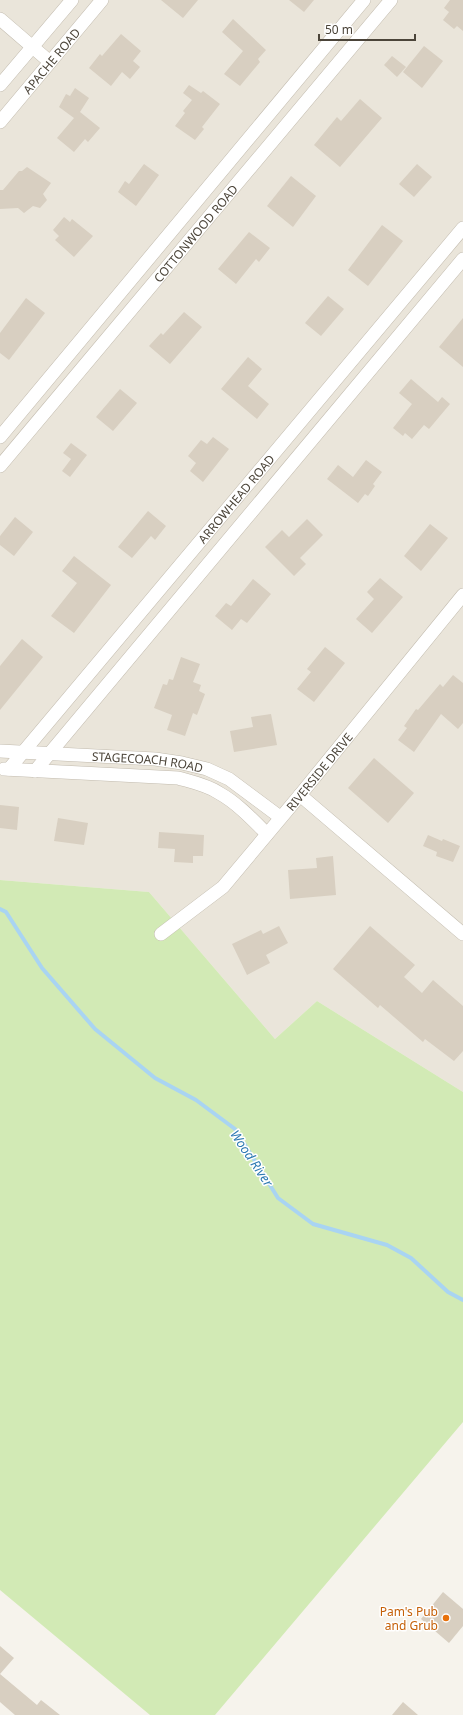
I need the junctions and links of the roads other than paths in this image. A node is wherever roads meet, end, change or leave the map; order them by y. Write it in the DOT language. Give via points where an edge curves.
graph roads {
  1 [pos="72,0"];
  2 [pos="102,0"];
  3 [pos="364,0"];
  4 [pos="391,0"];
  5 [pos="0,19"];
  6 [pos="32,47"];
  7 [pos="50,62"];
  8 [pos="0,85"];
  9 [pos="0,122"];
  10 [pos="463,228"];
  11 [pos="463,259"];
  12 [pos="0,437"];
  13 [pos="0,466"];
  14 [pos="463,595"];
  15 [pos="0,751"];
  16 [pos="23,752"];
  17 [pos="50,754"];
  18 [pos="4,769"];
  19 [pos="36,771"];
  20 [pos="300,795"];
  21 [pos="280,818"];
  22 [pos="267,834"];
  23 [pos="461,927"];
  24 [pos="161,934"];
  1 -- 6 [label="street, APACHE ROAD"];
  2 -- 7 [label="street, APACHE ROAD"];
  3 -- 12 [label="street, COTTONWOOD ROAD"];
  4 -- 13 [label="street, COTTONWOOD ROAD"];
  5 -- 6 [label="street"];
  6 -- 7 [label="street"];
  6 -- 8 [label="street, APACHE ROAD"];
  7 -- 9 [label="street, APACHE ROAD"];
  10 -- 16 [label="street, ARROWHEAD ROAD"];
  11 -- 17 [label="street, ARROWHEAD ROAD"];
  14 -- 20 [label="street, RIVERSIDE DRIVE"];
  15 -- 16 [label="street, STAGECOACH ROAD"];
  16 -- 17 [label="street, STAGECOACH ROAD"];
  16 -- 18 [label="street, ARROWHEAD ROAD"];
  17 -- 19 [label="street, ARROWHEAD ROAD"];
  17 -- 21 [label="street, STAGECOACH ROAD" via="155,759 207,769 229,779"];
  18 -- 19 [label="street, STAGECOACH ROAD"];
  19 -- 22 [label="street, STAGECOACH ROAD" via="178,778 219,793 243,810"];
  20 -- 21 [label="street, RIVERSIDE DRIVE"];
  20 -- 23 [label="street"];
  21 -- 22 [label="street, RIVERSIDE DRIVE"];
  22 -- 24 [label="street, RIVERSIDE DRIVE" via="223,887"];
}
